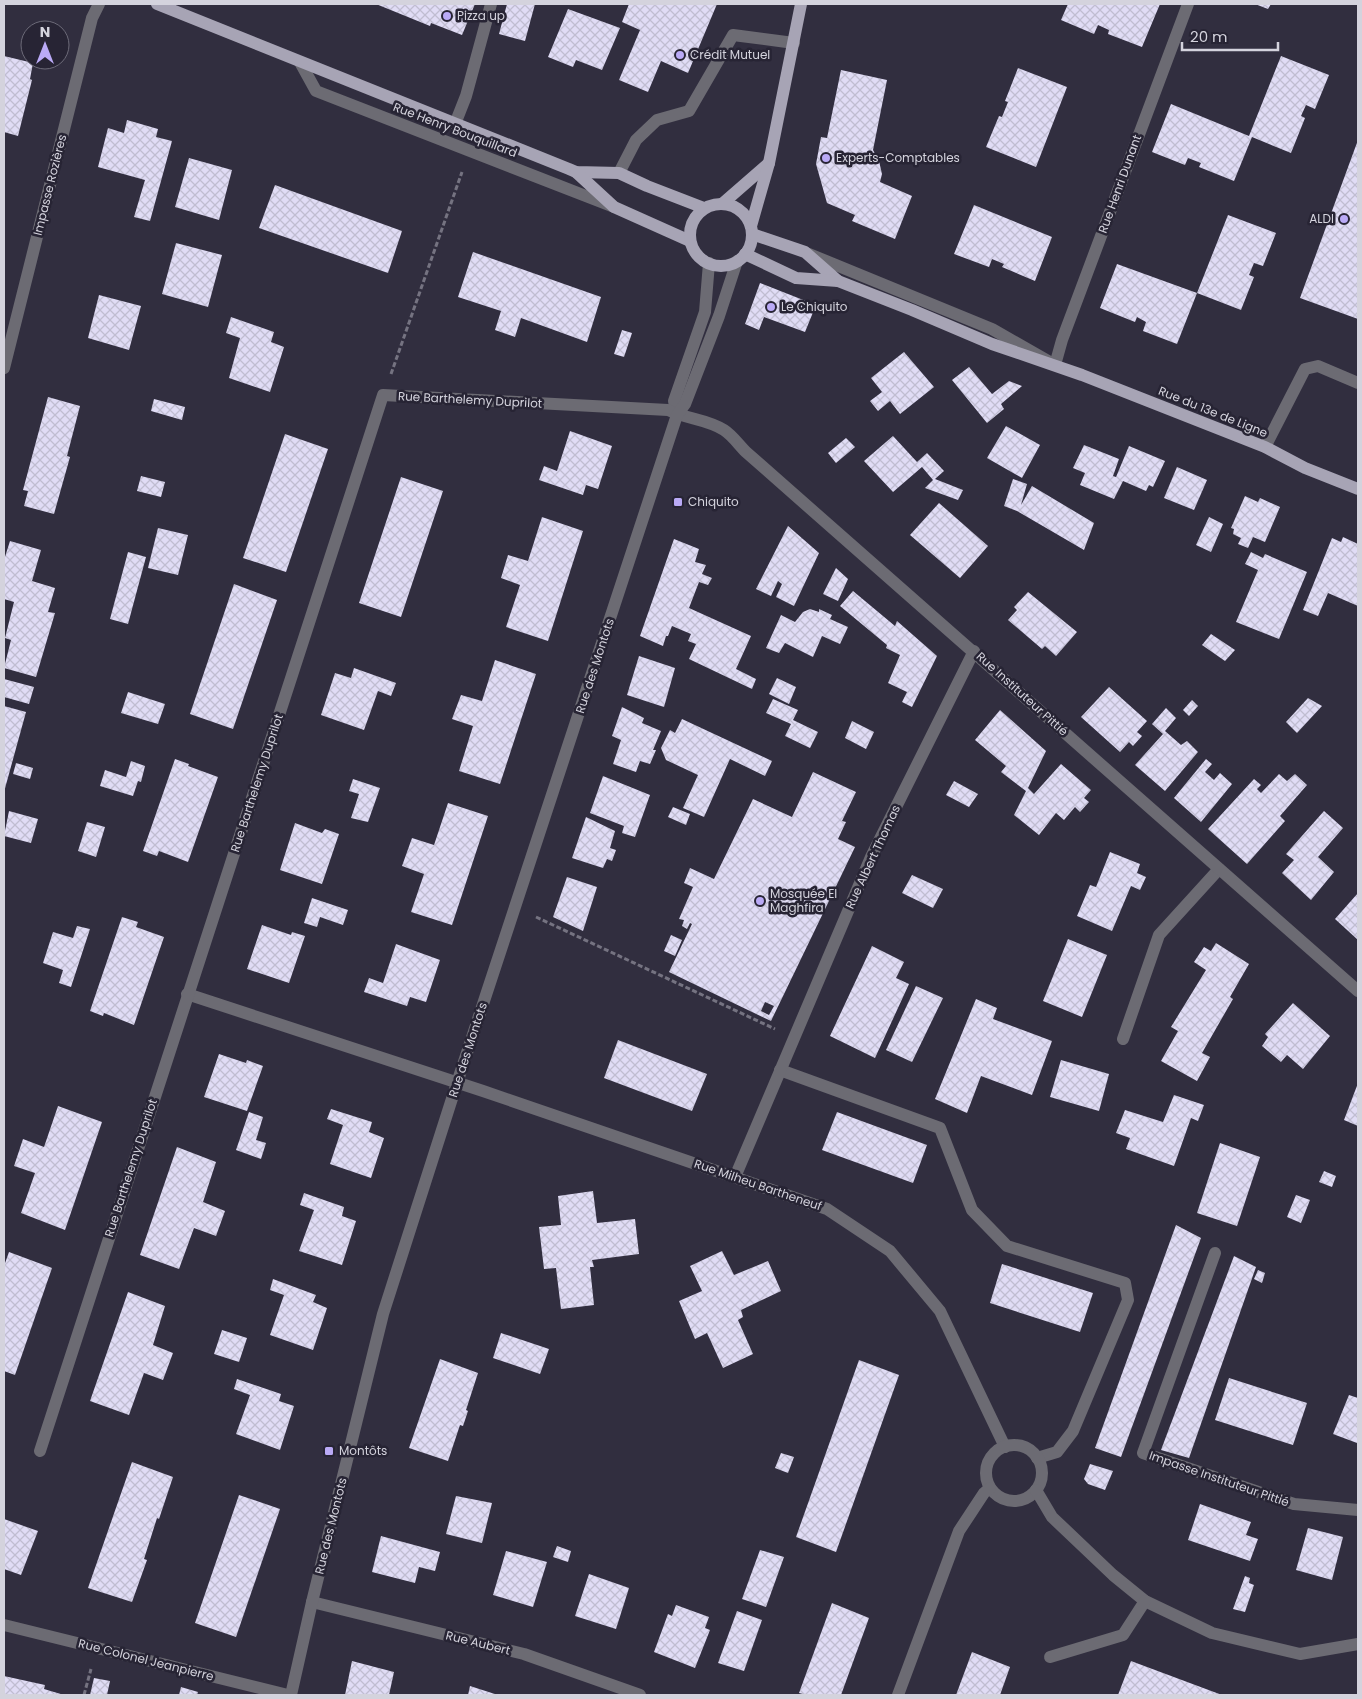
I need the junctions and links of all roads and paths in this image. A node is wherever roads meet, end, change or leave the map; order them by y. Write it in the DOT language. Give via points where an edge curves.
graph roads {
  1 [pos="99,4"];
  2 [pos="157,4"];
  3 [pos="491,4"];
  4 [pos="801,4"];
  5 [pos="1188,4"];
  6 [pos="794,43"];
  7 [pos="300,62"];
  8 [pos="455,124"];
  9 [pos="470,151"];
  10 [pos="769,164"];
  11 [pos="576,172"];
  12 [pos="619,173"];
  13 [pos="722,204"];
  14 [pos="614,207"];
  15 [pos="704,208"];
  16 [pos="751,230"];
  17 [pos="690,242"];
  18 [pos="805,252"];
  19 [pos="741,258"];
  20 [pos="708,263"];
  21 [pos="838,281"];
  22 [pos="1055,365"];
  23 [pos="4,368"];
  24 [pos="1358,382"];
  25 [pos="383,395"];
  26 [pos="677,415"];
  27 [pos="1265,448"];
  28 [pos="1358,489"];
  29 [pos="974,651"];
  30 [pos="1219,869"];
  31 [pos="515,907"];
  32 [pos="1358,991"];
  33 [pos="187,994"];
  34 [pos="794,1038"];
  35 [pos="1122,1039"];
  36 [pos="780,1070"];
  37 [pos="457,1083"];
  38 [pos="735,1177"];
  39 [pos="1215,1253"];
  40 [pos="1005,1447"];
  41 [pos="40,1451"];
  42 [pos="1037,1458"];
  43 [pos="990,1488"];
  44 [pos="1036,1490"];
  45 [pos="1358,1510"];
  46 [pos="1145,1601"];
  47 [pos="312,1602"];
  48 [pos="4,1625"];
  49 [pos="1358,1644"];
  50 [pos="1050,1657"];
  51 [pos="290,1695"];
  52 [pos="640,1695"];
  53 [pos="898,1695"];
  1 -- 23 [label="street, Impasse Rozières" via="92,18"];
  2 -- 7 [label="main road, Rue Henry Bouquillard"];
  3 -- 8 [label="street"];
  4 -- 6 [label="main road"];
  5 -- 22 [label="street, Rue Henri Dunant"];
  6 -- 10 [label="main road"];
  6 -- 12 [label="street" via="733,35 689,111 657,120 636,140"];
  7 -- 8 [label="main road, Rue Henry Bouquillard"];
  7 -- 9 [label="street, Rue Henry Bouquillard" via="316,91"];
  8 -- 11 [label="main road, Rue Henry Bouquillard"];
  9 -- 14 [label="street, Rue Henry Bouquillard"];
  9 -- 25 [label="path"];
  10 -- 13 [label="main road"];
  10 -- 16 [label="main road"];
  11 -- 12 [label="main road, Rue Henry Bouquillard"];
  11 -- 14 [label="main road, Rue Henry Bouquillard"];
  12 -- 15 [label="main road, Rue Henry Bouquillard"];
  13 -- 15 [label="main road"];
  13 -- 16 [label="main road" via="740,210 747,217"];
  14 -- 17 [label="main road, Rue Henry Bouquillard"];
  15 -- 17 [label="main road" via="692,223"];
  16 -- 18 [label="main road, Rue du 13e de Ligne"];
  16 -- 19 [label="main road" via="749,248"];
  17 -- 20 [label="main road" via="694,251"];
  18 -- 21 [label="main road, Rue du 13e de Ligne"];
  18 -- 22 [label="street, Rue du 13e de Ligne" via="992,329"];
  19 -- 20 [label="main road" via="728,265"];
  19 -- 21 [label="main road, Rue du 13e de Ligne" via="796,278"];
  19 -- 26 [label="street, Rue des Montots" via="685,404"];
  20 -- 26 [label="street, Rue des Montots" via="705,312 674,401"];
  21 -- 22 [label="main road, Rue du 13e de Ligne" via="992,344"];
  22 -- 27 [label="main road, Rue du 13e de Ligne"];
  24 -- 27 [label="street" via="1318,366 1306,370"];
  25 -- 26 [label="street, Rue Barthelemy Duprilot" via="668,410"];
  25 -- 33 [label="street, Rue Barthelemy Duprilot"];
  26 -- 29 [label="street, Rue Instituteur Pittié" via="724,430"];
  26 -- 31 [label="street, Rue des Montots"];
  27 -- 28 [label="main road, Rue du 13e de Ligne"];
  29 -- 30 [label="street, Rue Instituteur Pittié"];
  29 -- 34 [label="street, Rue Albert Thomas" via="871,857"];
  30 -- 32 [label="street, Rue Instituteur Pittié"];
  30 -- 35 [label="street" via="1159,935"];
  31 -- 34 [label="path"];
  31 -- 37 [label="street, Rue des Montots"];
  33 -- 37 [label="street, Rue Milheu Bartheneuf"];
  33 -- 41 [label="street, Rue Barthelemy Duprilot"];
  34 -- 36 [label="street, Rue Albert Thomas"];
  36 -- 38 [label="street, Rue Albert Thomas"];
  36 -- 42 [label="street" via="940,1128 972,1210 1007,1246 1125,1283 1128,1300 1073,1431 1057,1452"];
  37 -- 38 [label="street, Rue Milheu Bartheneuf"];
  37 -- 47 [label="street, Rue des Montots" via="383,1314"];
  38 -- 40 [label="street, Rue Milheu Bartheneuf" via="827,1208 890,1251 940,1311"];
  39 -- 45 [label="street, Impasse Instituteur Pittié" via="1143,1453 1294,1504"];
  40 -- 42 [label="street" via="1023,1447"];
  40 -- 43 [label="street" via="993,1455 986,1468"];
  42 -- 44 [label="street" via="1042,1474"];
  43 -- 44 [label="street" via="996,1495 1012,1501 1021,1500"];
  43 -- 53 [label="street" via="984,1492 959,1531"];
  44 -- 46 [label="street" via="1052,1517"];
  46 -- 49 [label="street" via="1212,1634 1300,1654"];
  46 -- 50 [label="street" via="1122,1634"];
  47 -- 51 [label="street, Rue des Montots"];
  47 -- 52 [label="street, Rue Aubert" via="524,1654"];
  48 -- 51 [label="street, Rue Colonel Jeanpierre"];
}
